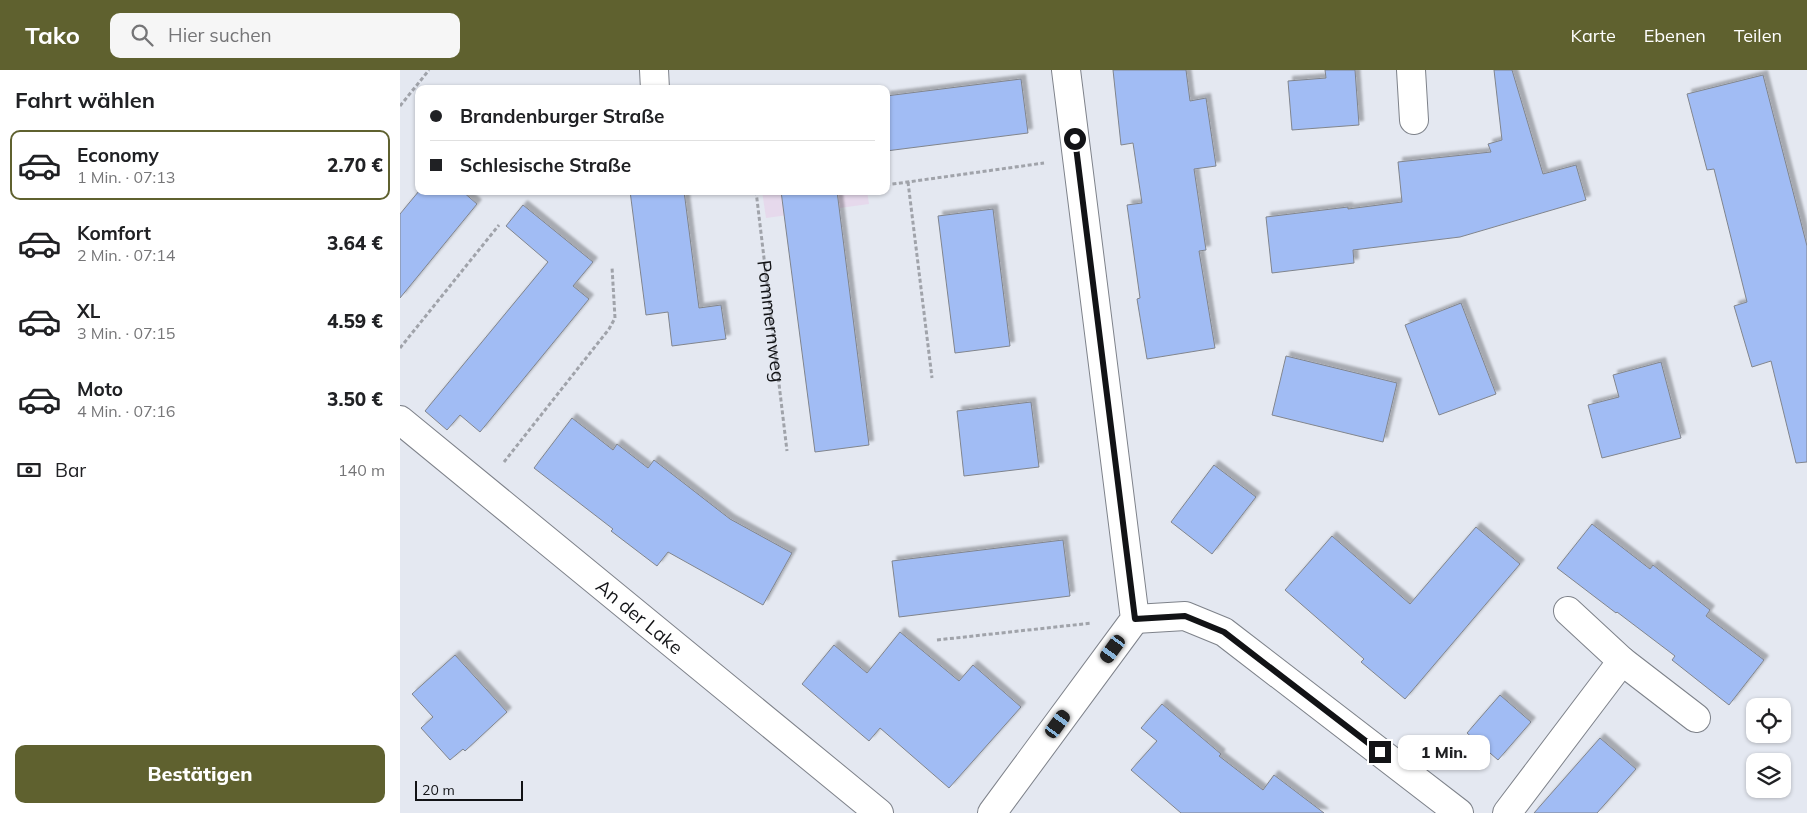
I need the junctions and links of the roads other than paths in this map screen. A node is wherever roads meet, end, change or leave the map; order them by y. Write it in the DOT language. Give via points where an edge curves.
graph roads {
  1 [pos="654,70"];
  2 [pos="1066,70"];
  3 [pos="1411,70"];
  4 [pos="655,85"];
  5 [pos="1414,120"];
  6 [pos="400,420"];
  7 [pos="1568,611"];
  8 [pos="1135,619"];
  9 [pos="1622,661"];
  10 [pos="1696,718"];
  11 [pos="879,813"];
  12 [pos="992,813"];
  13 [pos="1459,813"];
  14 [pos="1507,813"];
  1 -- 4 [label="street"];
  2 -- 8 [label="street"];
  3 -- 5 [label="street"];
  6 -- 11 [label="street, An der Lake"];
  7 -- 9 [label="street"];
  8 -- 12 [label="street"];
  8 -- 13 [label="street" via="1185,616 1224,632"];
  9 -- 10 [label="street"];
  9 -- 14 [label="street"];
}
